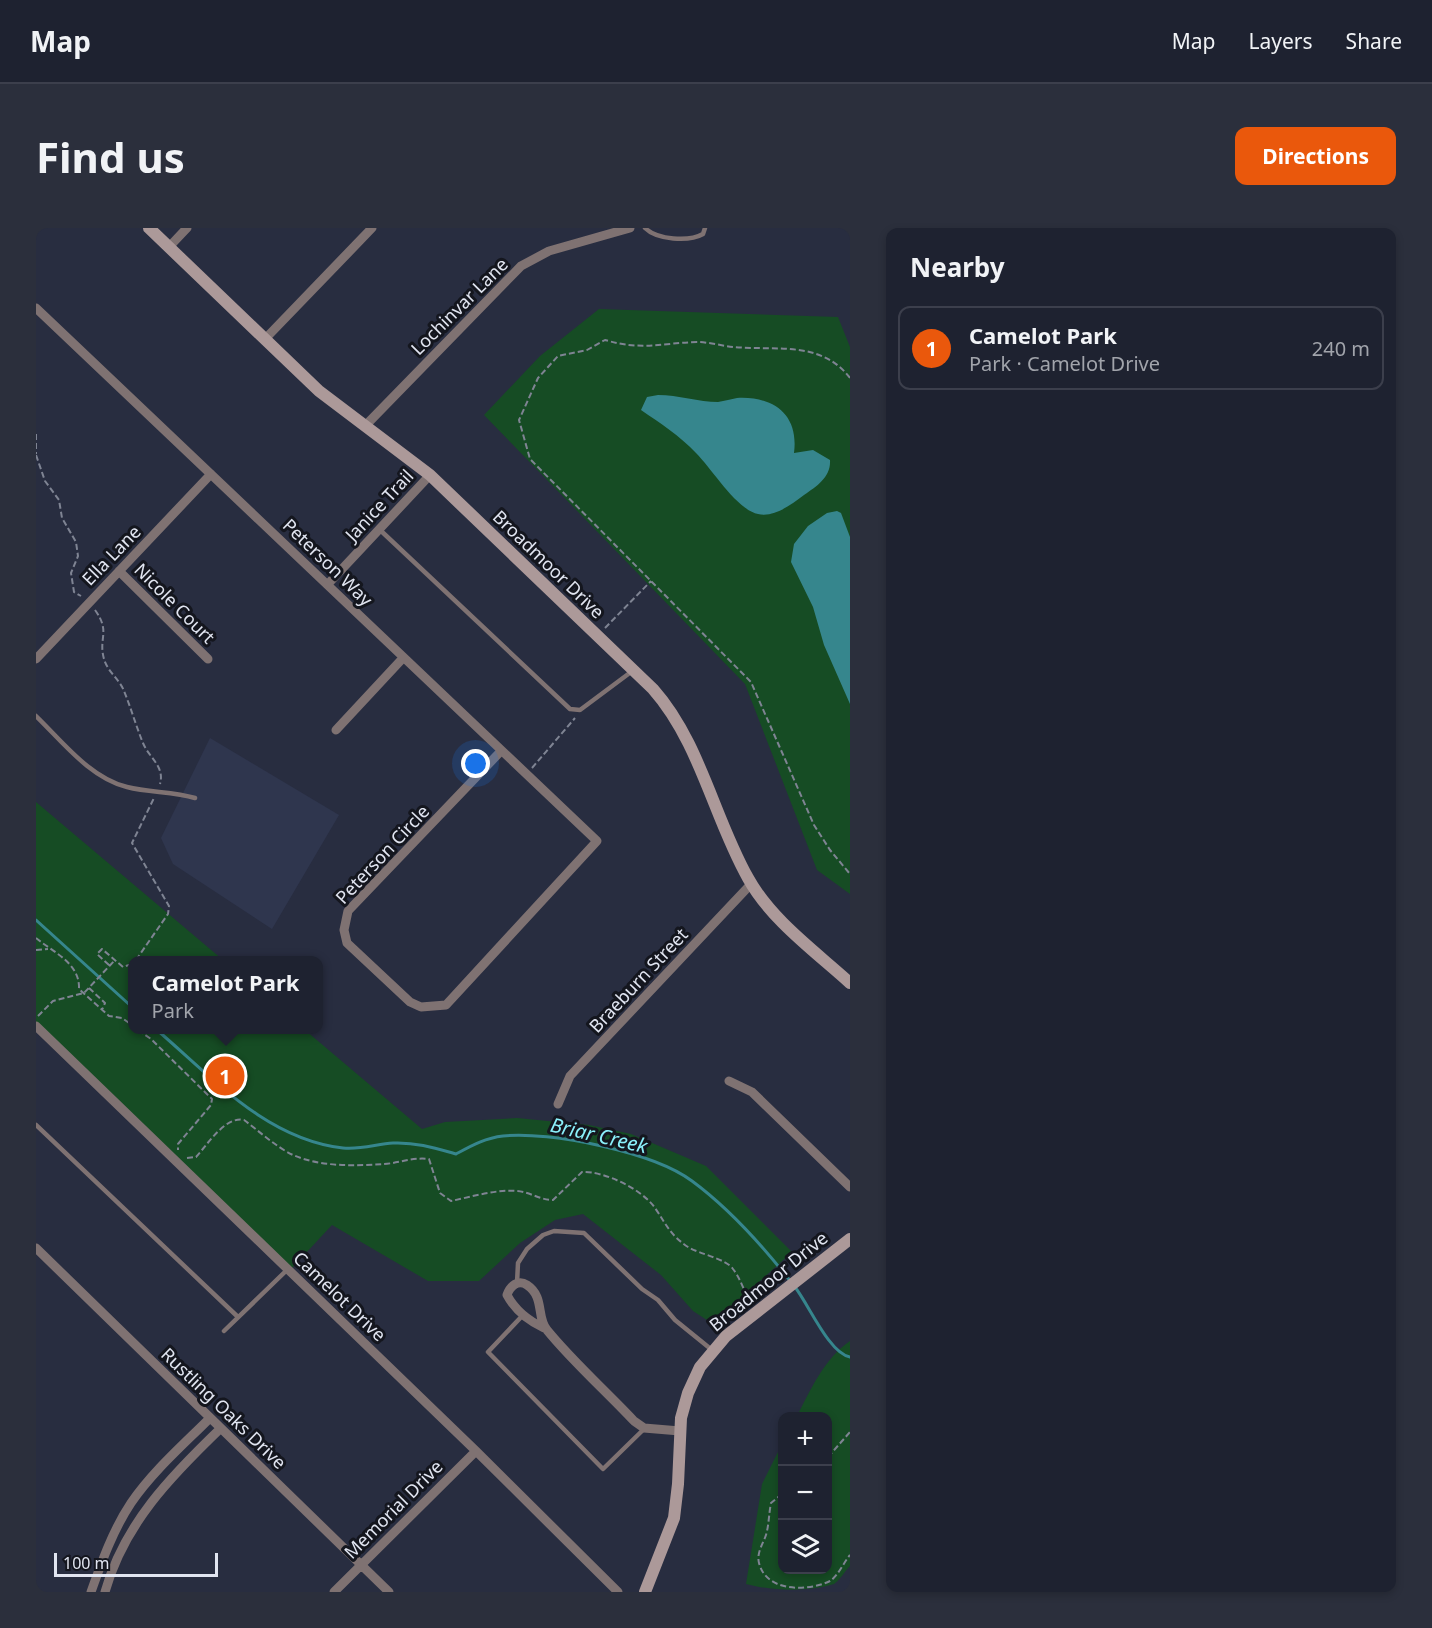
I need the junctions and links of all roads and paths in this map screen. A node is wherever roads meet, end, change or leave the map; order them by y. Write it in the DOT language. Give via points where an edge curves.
graph roads {
  1 [pos="149,228"];
  2 [pos="187,228"];
  3 [pos="372,228"];
  4 [pos="630,228"];
  5 [pos="645,228"];
  6 [pos="705,228"];
  7 [pos="169,247"];
  8 [pos="36,308"];
  9 [pos="265,339"];
  10 [pos="850,378"];
  11 [pos="365,426"];
  12 [pos="36,434"];
  13 [pos="36,454"];
  14 [pos="211,474"];
  15 [pos="430,475"];
  16 [pos="379,529"];
  17 [pos="118,571"];
  18 [pos="651,581"];
  19 [pos="328,584"];
  20 [pos="89,602"];
  21 [pos="597,636"];
  22 [pos="403,658"];
  23 [pos="36,659"];
  24 [pos="208,659"];
  25 [pos="634,670"];
  26 [pos="580,710"];
  27 [pos="36,716"];
  28 [pos="336,730"];
  29 [pos="501,752"];
  30 [pos="526,774"];
  31 [pos="157,792"];
  32 [pos="195,798"];
  33 [pos="597,841"];
  34 [pos="850,874"];
  35 [pos="751,884"];
  36 [pos="36,938"];
  37 [pos="48,949"];
  38 [pos="36,950"];
  39 [pos="139,956"];
  40 [pos="115,960"];
  41 [pos="110,965"];
  42 [pos="128,965"];
  43 [pos="850,983"];
  44 [pos="89,988"];
  45 [pos="84,993"];
  46 [pos="102,1010"];
  47 [pos="36,1018"];
  48 [pos="128,1022"];
  49 [pos="36,1026"];
  50 [pos="145,1034"];
  51 [pos="729,1081"];
  52 [pos="558,1104"];
  53 [pos="36,1125"];
  54 [pos="850,1187"];
  55 [pos="850,1239"];
  56 [pos="36,1248"];
  57 [pos="288,1269"];
  58 [pos="516,1283"];
  59 [pos="757,1312"];
  60 [pos="524,1314"];
  61 [pos="238,1317"];
  62 [pos="544,1328"];
  63 [pos="224,1331"];
  64 [pos="712,1350"];
  65 [pos="210,1418"];
  66 [pos="221,1428"];
  67 [pos="644,1428"];
  68 [pos="680,1431"];
  69 [pos="850,1432"];
  70 [pos="476,1451"];
  71 [pos="832,1452"];
  72 [pos="778,1498"];
  73 [pos="850,1555"];
  74 [pos="361,1564"];
  75 [pos="96,1576"];
  76 [pos="108,1581"];
  77 [pos="91,1592"];
  78 [pos="105,1592"];
  79 [pos="334,1592"];
  80 [pos="389,1592"];
  81 [pos="618,1592"];
  82 [pos="645,1592"];
  1 -- 7 [label="street, Broadmoor Drive"];
  2 -- 7 [label="street"];
  3 -- 9 [label="street"];
  4 -- 11 [label="street, Lochinvar Lane" via="549,251 521,266"];
  5 -- 6 [label="lane" via="659,237 695,237 703,234"];
  7 -- 9 [label="street, Broadmoor Drive"];
  8 -- 14 [label="street, Peterson Way"];
  9 -- 11 [label="street, Broadmoor Drive" via="319,391"];
  10 -- 18 [label="path" via="840,365 807,350 698,342 629,347 605,340 587,350 558,356 538,378 519,420 530,459"];
  11 -- 15 [label="street, Broadmoor Drive"];
  12 -- 13 [label="path"];
  13 -- 20 [label="path" via="76,543 78,556 71,573 74,592"];
  14 -- 17 [label="street, Ella Lane"];
  14 -- 19 [label="street, Peterson Way"];
  15 -- 16 [label="street, Janice Trail"];
  15 -- 21 [label="street, Broadmoor Drive"];
  16 -- 19 [label="street, Janice Trail"];
  16 -- 26 [label="lane" via="570,709"];
  17 -- 20 [label="street, Ella Lane"];
  17 -- 24 [label="street, Nicole Court"];
  18 -- 21 [label="path"];
  18 -- 34 [label="path" via="751,682 814,825"];
  19 -- 22 [label="street, Peterson Way"];
  20 -- 23 [label="street, Ella Lane"];
  20 -- 31 [label="path" via="104,623 104,659 124,690 143,744 161,770 162,782"];
  21 -- 25 [label="street, Broadmoor Drive"];
  22 -- 28 [label="street"];
  22 -- 29 [label="street, Peterson Way"];
  25 -- 26 [label="lane"];
  25 -- 35 [label="street, Broadmoor Drive" via="662,699 678,725"];
  26 -- 30 [label="path"];
  27 -- 31 [label="lane" via="96,773 126,787"];
  29 -- 30 [label="street, Peterson Way"];
  29 -- 33 [label="street, Peterson Circle" via="348,911 344,930 347,944 410,1002 421,1007 446,1005"];
  30 -- 33 [label="street, Peterson Way"];
  31 -- 32 [label="lane"];
  31 -- 39 [label="path" via="132,843 169,906 168,914"];
  35 -- 43 [label="street, Broadmoor Drive" via="769,908"];
  35 -- 52 [label="street, Braeburn Street" via="570,1076"];
  36 -- 37 [label="path"];
  37 -- 38 [label="path"];
  37 -- 45 [label="path" via="65,958 80,977 79,989"];
  40 -- 41 [label="path"];
  40 -- 41 [label="path" via="102,949 97,954"];
  40 -- 42 [label="path" via="123,967"];
  41 -- 44 [label="path"];
  44 -- 45 [label="path"];
  44 -- 46 [label="path" via="105,1003"];
  45 -- 46 [label="path"];
  45 -- 47 [label="path" via="53,1001"];
  46 -- 48 [label="path"];
  49 -- 57 [label="street, Camelot Drive"];
  50 -- 59 [label="path" via="212,1099 178,1144 186,1158 196,1157 236,1118 292,1154 316,1162 369,1165 398,1164 412,1157 429,1159 440,1193 451,1201 513,1190 554,1200 582,1172 597,1172 630,1187 654,1207 664,1226 686,1246 728,1263"];
  51 -- 54 [label="street" via="752,1092"];
  53 -- 61 [label="lane"];
  55 -- 59 [label="street, Broadmoor Drive"];
  56 -- 65 [label="street, Rustling Oaks Drive"];
  57 -- 61 [label="lane"];
  57 -- 70 [label="street, Camelot Drive"];
  58 -- 60 [label="street" via="507,1295"];
  58 -- 62 [label="street" via="525,1283 537,1293"];
  58 -- 64 [label="lane" via="518,1263 543,1235 562,1230 584,1233"];
  59 -- 64 [label="street, Broadmoor Drive"];
  60 -- 62 [label="street"];
  60 -- 67 [label="lane" via="488,1352 603,1469"];
  61 -- 63 [label="lane"];
  62 -- 67 [label="street"];
  64 -- 68 [label="street, Broadmoor Drive" via="692,1382"];
  65 -- 66 [label="street, Rustling Oaks Drive"];
  65 -- 75 [label="street" via="131,1503"];
  66 -- 74 [label="street, Rustling Oaks Drive"];
  66 -- 76 [label="street" via="141,1514"];
  67 -- 68 [label="street"];
  68 -- 82 [label="street, Broadmoor Drive" via="674,1518"];
  69 -- 71 [label="path"];
  70 -- 74 [label="street, Memorial Drive"];
  70 -- 81 [label="street, Camelot Drive"];
  72 -- 73 [label="path" via="771,1503 767,1533 758,1555 759,1566 768,1579 779,1587 804,1590 831,1581"];
  74 -- 79 [label="street, Memorial Drive"];
  74 -- 80 [label="street, Rustling Oaks Drive"];
  75 -- 76 [label="street"];
  75 -- 77 [label="street"];
  76 -- 78 [label="street"];
}
